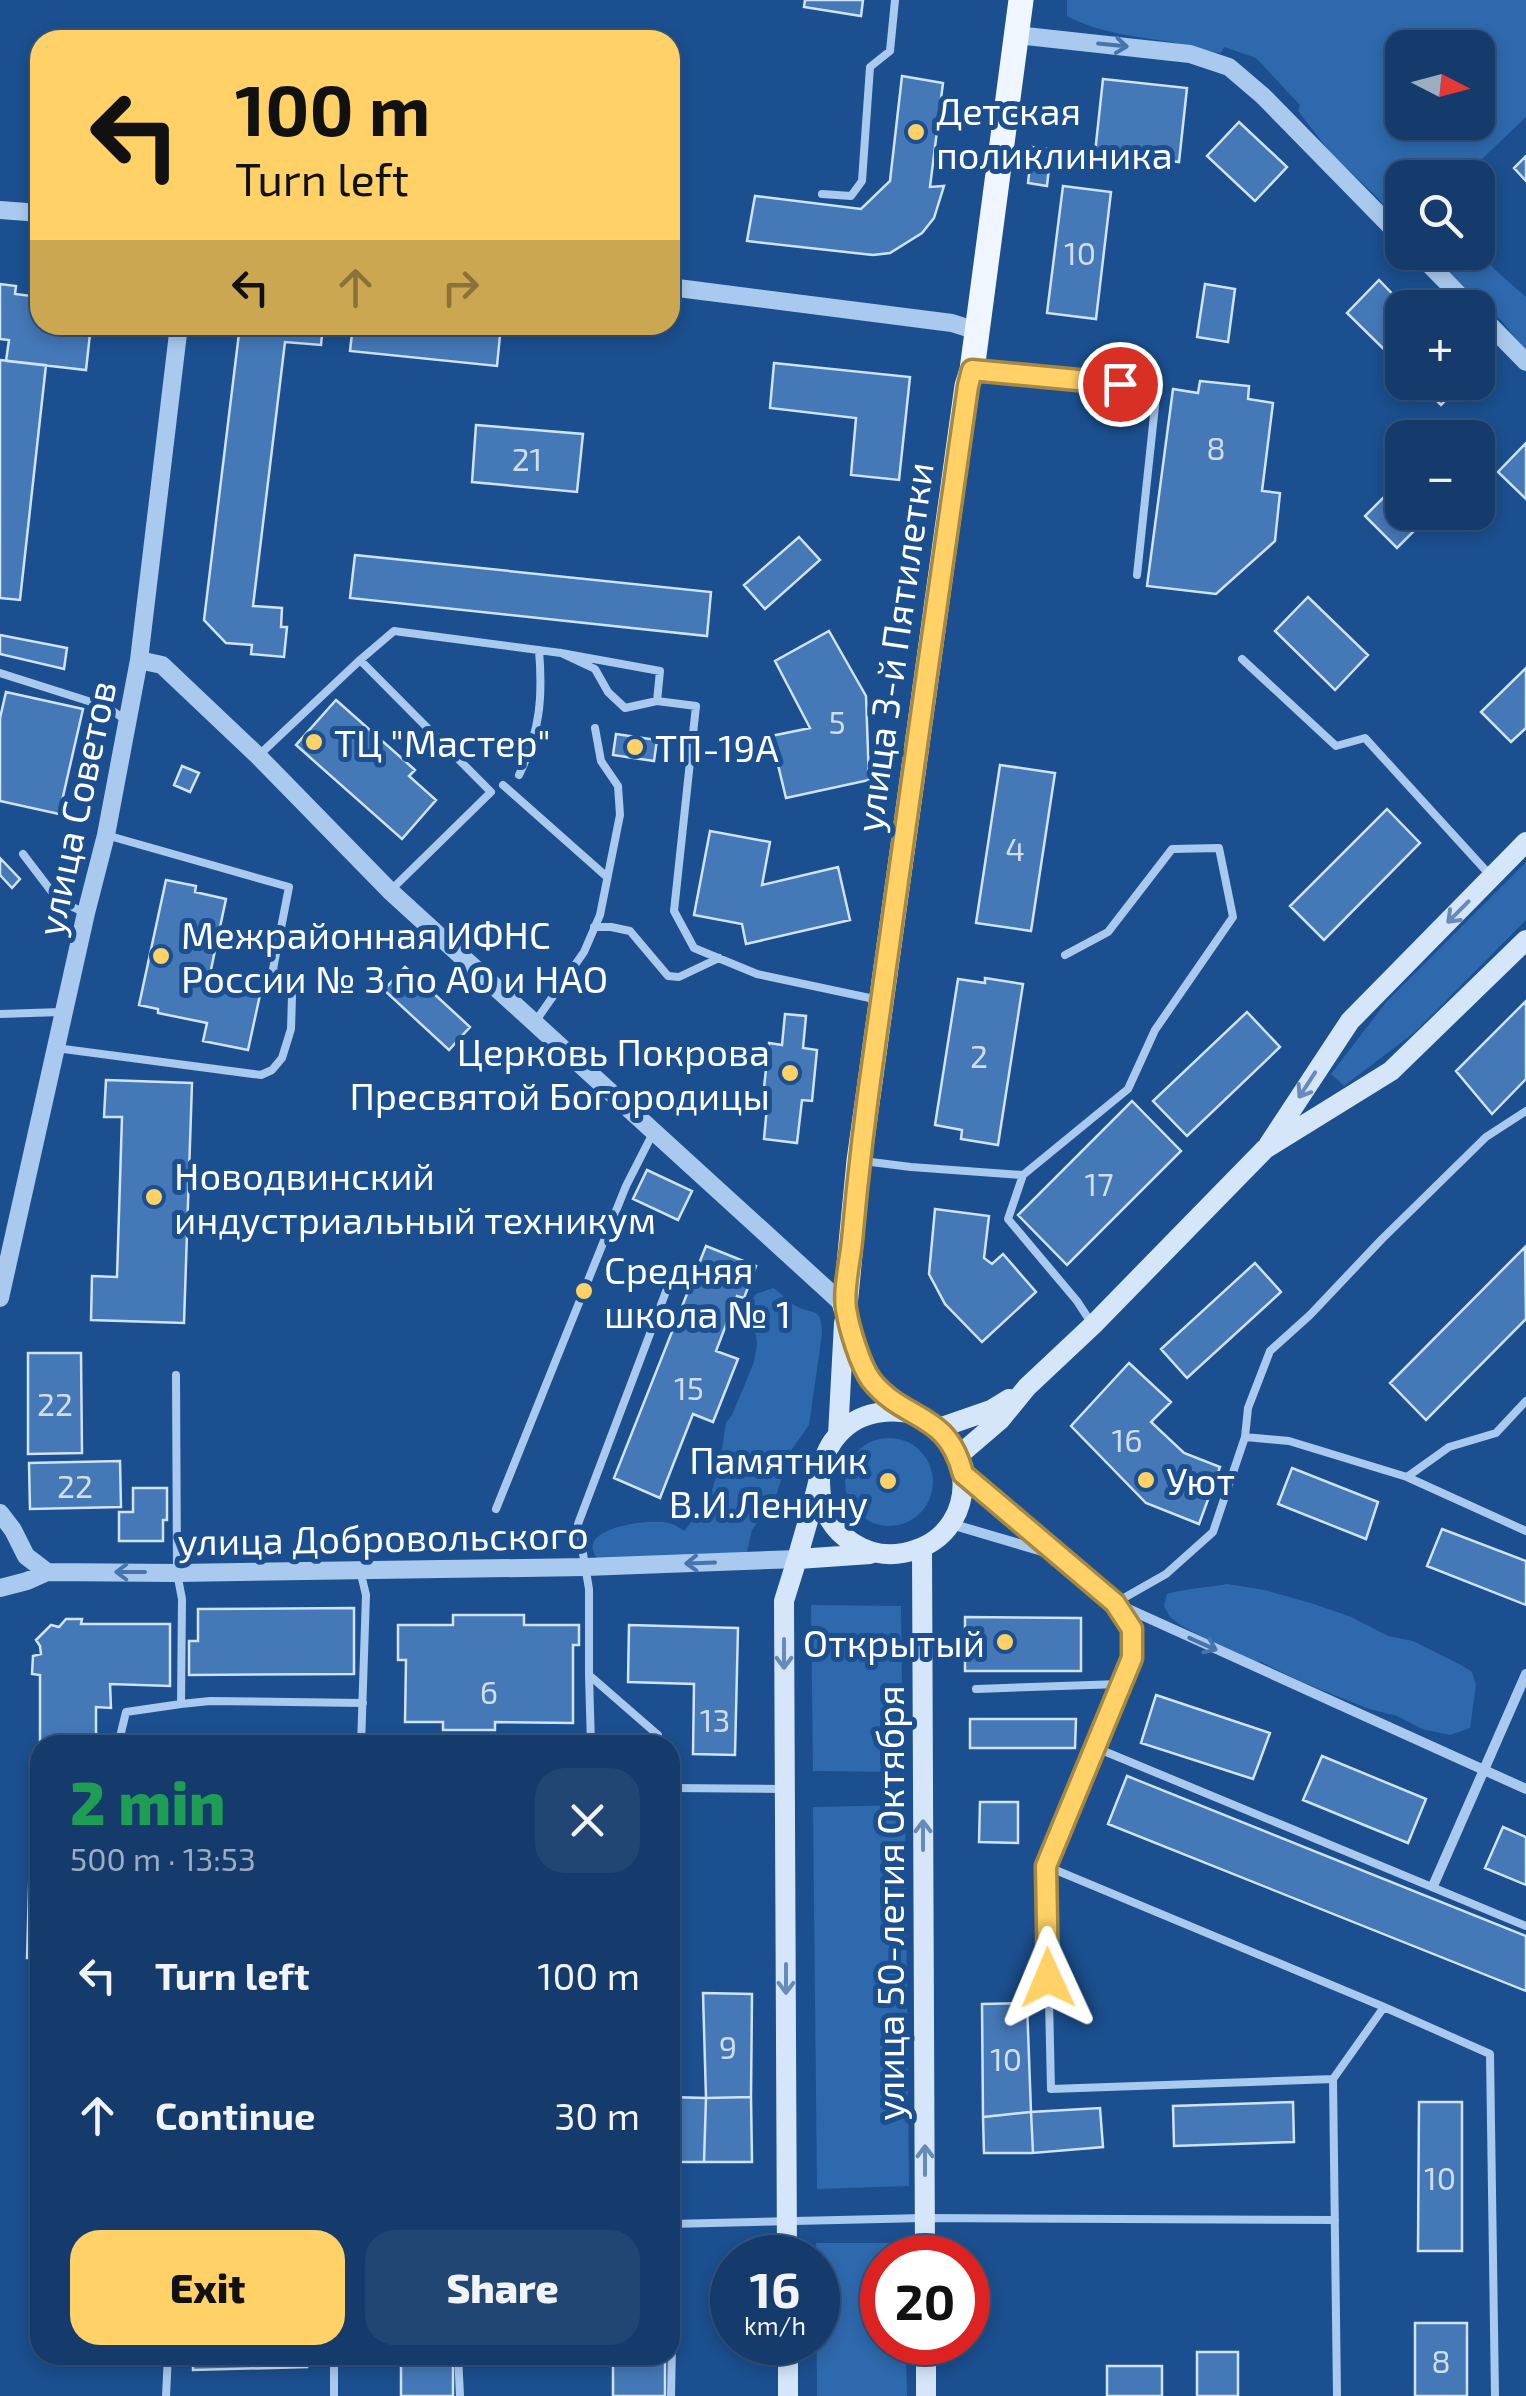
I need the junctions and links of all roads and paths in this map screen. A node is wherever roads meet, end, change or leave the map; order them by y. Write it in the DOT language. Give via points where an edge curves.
graph roads {
  1 [pos="895,0"];
  2 [pos="1020,0"];
  3 [pos="1016,35"];
  4 [pos="822,194"];
  5 [pos="0,210"];
  6 [pos="30,212"];
  7 [pos="1385,221"];
  8 [pos="1435,270"];
  9 [pos="680,288"];
  10 [pos="1454,290"];
  11 [pos="1495,330"];
  12 [pos="977,331"];
  13 [pos="178,335"];
  14 [pos="1526,362"];
  15 [pos="972,370"];
  16 [pos="1137,576"];
  17 [pos="539,650"];
  18 [pos="561,653"];
  19 [pos="1242,659"];
  20 [pos="139,660"];
  21 [pos="360,660"];
  22 [pos="0,672"];
  23 [pos="657,701"];
  24 [pos="128,722"];
  25 [pos="595,728"];
  26 [pos="258,756"];
  27 [pos="520,775"];
  28 [pos="502,785"];
  29 [pos="106,834"];
  30 [pos="1526,842"];
  31 [pos="23,854"];
  32 [pos="607,876"];
  33 [pos="1492,877"];
  34 [pos="390,891"];
  35 [pos="86,913"];
  36 [pos="594,927"];
  37 [pos="1526,940"];
  38 [pos="1065,955"];
  39 [pos="719,958"];
  40 [pos="881,1000"];
  41 [pos="66,1011"];
  42 [pos="0,1014"];
  43 [pos="534,1022"];
  44 [pos="56,1048"];
  45 [pos="1526,1111"];
  46 [pos="654,1131"];
  47 [pos="1265,1150"];
  48 [pos="859,1160"];
  49 [pos="1023,1175"];
  50 [pos="676,1265"];
  51 [pos="0,1298"];
  52 [pos="845,1306"];
  53 [pos="1093,1325"];
  54 [pos="176,1375"];
  55 [pos="1027,1387"];
  56 [pos="1526,1400"];
  57 [pos="910,1413"];
  58 [pos="939,1428"];
  59 [pos="838,1435"];
  60 [pos="1245,1437"];
  61 [pos="961,1465"];
  62 [pos="1407,1477"];
  63 [pos="820,1478"];
  64 [pos="496,1510"];
  65 [pos="0,1513"];
  66 [pos="950,1524"];
  67 [pos="1526,1530"];
  68 [pos="922,1548"];
  69 [pos="878,1553"];
  70 [pos="1062,1556"];
  71 [pos="798,1559"];
  72 [pos="586,1566"];
  73 [pos="360,1570"];
  74 [pos="47,1572"];
  75 [pos="177,1573"];
  76 [pos="0,1588"];
  77 [pos="1115,1603"];
  78 [pos="1526,1674"];
  79 [pos="589,1675"];
  80 [pos="1120,1684"];
  81 [pos="976,1689"];
  82 [pos="363,1703"];
  83 [pos="181,1704"];
  84 [pos="120,1735"];
  85 [pos="362,1735"];
  86 [pos="591,1735"];
  87 [pos="658,1735"];
  88 [pos="1094,1747"];
  89 [pos="1484,1772"];
  90 [pos="680,1788"];
  91 [pos="785,1789"];
  92 [pos="1526,1789"];
  93 [pos="1046,1866"];
  94 [pos="1433,1886"];
  95 [pos="1526,1926"];
  96 [pos="1384,2006"];
  97 [pos="1334,2079"];
  98 [pos="925,2218"];
  99 [pos="787,2220"];
  100 [pos="1335,2220"];
  101 [pos="680,2224"];
  102 [pos="787,2235"];
  103 [pos="925,2235"];
  104 [pos="168,2365"];
  105 [pos="334,2365"];
  106 [pos="458,2365"];
  107 [pos="672,2365"];
  108 [pos="788,2365"];
  109 [pos="926,2365"];
  110 [pos="166,2396"];
  111 [pos="334,2396"];
  112 [pos="460,2396"];
  113 [pos="672,2396"];
  114 [pos="788,2396"];
  115 [pos="926,2396"];
  116 [pos="1337,2396"];
  117 [pos="1495,2396"];
  1 -- 4 [label="lane" via="890,52 870,67 862,181 851,196"];
  2 -- 3 [label="main road, улица 3-й Пятилетки"];
  3 -- 7 [label="street, one-way" via="1190,54 1229,68"];
  3 -- 12 [label="main road, улица 3-й Пятилетки"];
  5 -- 6 [label="street"];
  8 -- 10 [label="street"];
  9 -- 12 [label="street"];
  11 -- 14 [label="street"];
  12 -- 15 [label="main road, улица 3-й Пятилетки"];
  13 -- 20 [label="street, улица Советов"];
  15 -- 16 [label="lane" via="1157,387"];
  15 -- 40 [label="main road, улица 3-й Пятилетки"];
  17 -- 18 [label="lane"];
  17 -- 21 [label="lane" via="394,630"];
  17 -- 27 [label="lane" via="538,724"];
  18 -- 23 [label="lane" via="596,669 625,708"];
  18 -- 23 [label="lane" via="660,671"];
  19 -- 33 [label="lane" via="1336,746 1365,738"];
  20 -- 24 [label="street, улица Советов"];
  20 -- 26 [label="street" via="162,665"];
  21 -- 26 [label="lane"];
  21 -- 34 [label="lane" via="492,792"];
  22 -- 24 [label="lane" via="107,707"];
  23 -- 39 [label="lane" via="696,706 674,911 694,948"];
  24 -- 29 [label="street, улица Советов"];
  25 -- 32 [label="lane" via="602,762 618,786 620,816"];
  26 -- 34 [label="street"];
  28 -- 32 [label="lane"];
  29 -- 35 [label="street, улица Советов"];
  29 -- 44 [label="lane" via="289,887 273,968 292,996 291,1029 282,1058 261,1075"];
  30 -- 33 [label="main road"];
  31 -- 35 [label="lane" via="58,900"];
  32 -- 36 [label="lane"];
  33 -- 47 [label="main road, one-way" via="1350,1021"];
  34 -- 43 [label="street"];
  35 -- 41 [label="street, улица Советов"];
  36 -- 39 [label="lane" via="630,932 668,976"];
  36 -- 43 [label="lane"];
  37 -- 47 [label="main road" via="1391,1071"];
  38 -- 49 [label="lane" via="1108,932 1172,848 1219,848 1233,916 1155,1030 1128,1089"];
  39 -- 40 [label="lane" via="757,974"];
  40 -- 48 [label="main road, улица 3-й Пятилетки"];
  41 -- 42 [label="lane"];
  41 -- 44 [label="street, улица Советов"];
  43 -- 46 [label="street"];
  44 -- 51 [label="street, улица Советов"];
  45 -- 60 [label="lane" via="1486,1137 1270,1351 1248,1408"];
  46 -- 52 [label="street"];
  46 -- 64 [label="lane"];
  47 -- 53 [label="main road"];
  48 -- 49 [label="lane"];
  48 -- 52 [label="main road, улица 3-й Пятилетки"];
  49 -- 53 [label="lane" via="1008,1220"];
  50 -- 72 [label="lane" via="578,1524"];
  52 -- 57 [label="main road" via="872,1381"];
  52 -- 59 [label="main road"];
  53 -- 55 [label="main road"];
  54 -- 75 [label="lane"];
  55 -- 58 [label="main road" via="991,1410"];
  55 -- 61 [label="main road"];
  56 -- 62 [label="lane" via="1496,1432 1448,1447"];
  57 -- 58 [label="main road"];
  57 -- 59 [label="main road" via="869,1414"];
  58 -- 61 [label="main road"];
  59 -- 63 [label="main road"];
  60 -- 62 [label="lane" via="1288,1441"];
  60 -- 77 [label="lane" via="1213,1532 1166,1574"];
  61 -- 66 [label="main road" via="962,1498"];
  61 -- 70 [label="street"];
  62 -- 67 [label="lane"];
  63 -- 69 [label="main road" via="822,1500 838,1531"];
  63 -- 71 [label="main road"];
  65 -- 74 [label="street" via="26,1556"];
  66 -- 68 [label="main road"];
  66 -- 70 [label="street"];
  68 -- 69 [label="main road"];
  98 -- 68 [label="main road, улица 50-летия Октября, one-way"];
  69 -- 71 [label="main road"];
  70 -- 77 [label="street"];
  71 -- 72 [label="street, улица Добровольского, one-way"];
  71 -- 91 [label="main road, one-way" via="784,1600"];
  72 -- 73 [label="street, улица Добровольского"];
  72 -- 79 [label="lane"];
  73 -- 75 [label="street, улица Добровольского"];
  73 -- 82 [label="lane" via="366,1595"];
  75 -- 74 [label="street, улица Добровольского, one-way"];
  74 -- 76 [label="street, улица Добровольского"];
  75 -- 83 [label="lane"];
  77 -- 80 [label="lane" via="1132,1629 1132,1658"];
  77 -- 89 [label="street, one-way"];
  78 -- 89 [label="street"];
  79 -- 86 [label="lane"];
  79 -- 87 [label="lane"];
  80 -- 81 [label="lane"];
  80 -- 88 [label="lane"];
  82 -- 83 [label="lane"];
  82 -- 85 [label="lane"];
  83 -- 84 [label="lane" via="126,1712"];
  88 -- 93 [label="lane"];
  88 -- 94 [label="lane"];
  89 -- 92 [label="street"];
  89 -- 94 [label="street"];
  90 -- 91 [label="lane"];
  91 -- 99 [label="main road, one-way"];
  93 -- 96 [label="lane"];
  93 -- 97 [label="lane" via="1051,2089"];
  94 -- 95 [label="lane"];
  96 -- 97 [label="lane"];
  96 -- 117 [label="lane" via="1490,2054"];
  97 -- 100 [label="lane"];
  98 -- 99 [label="lane"];
  98 -- 100 [label="lane"];
  98 -- 103 [label="main road, улица 50-летия Октября"];
  99 -- 101 [label="lane"];
  99 -- 102 [label="main road"];
  100 -- 116 [label="lane"];
  104 -- 110 [label="lane"];
  105 -- 111 [label="lane"];
  106 -- 112 [label="lane"];
  107 -- 113 [label="lane"];
  108 -- 114 [label="main road"];
  109 -- 115 [label="main road"];
}
